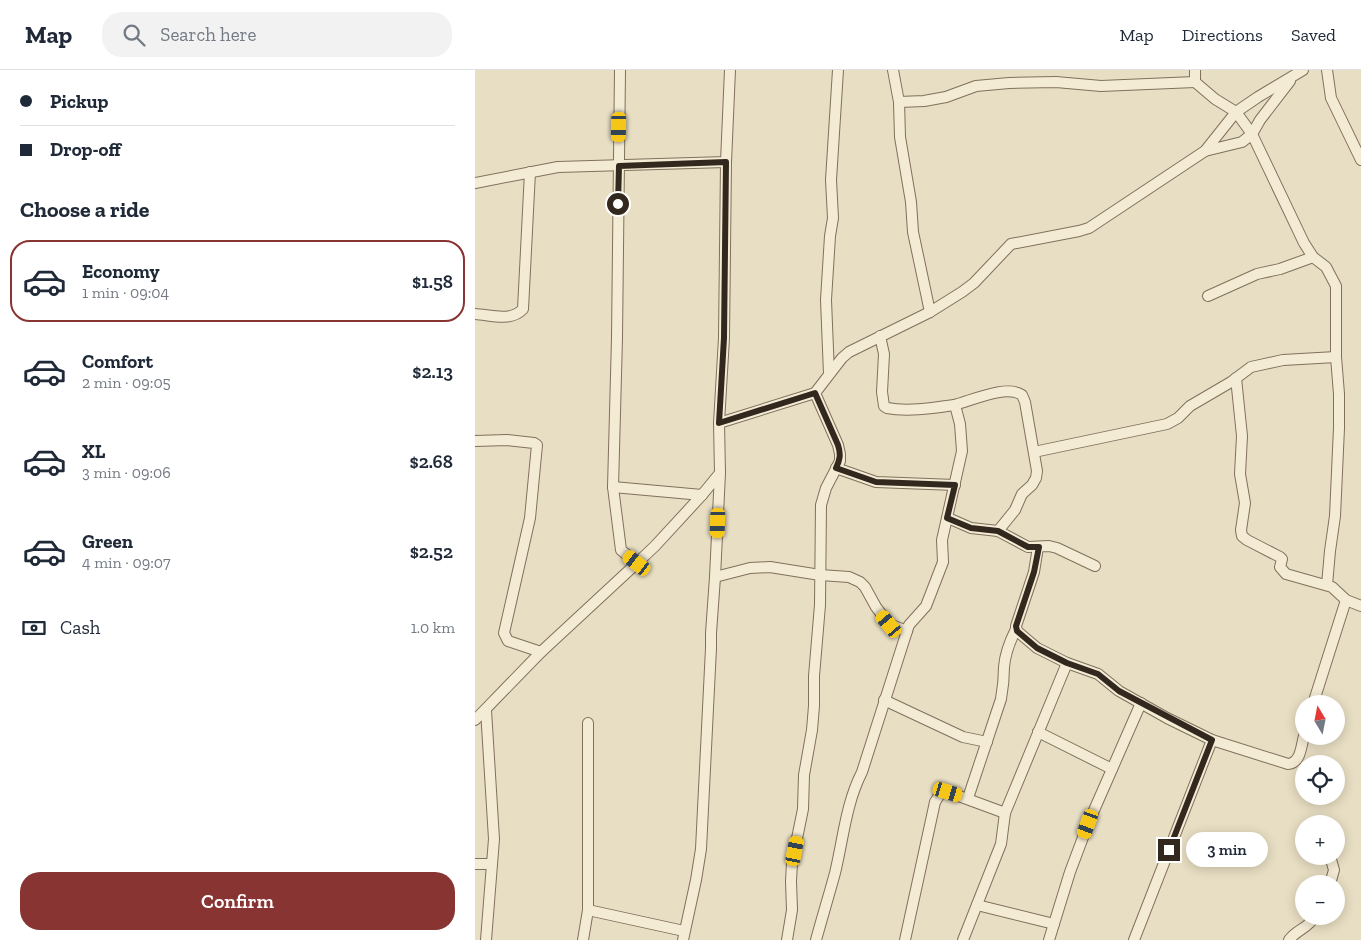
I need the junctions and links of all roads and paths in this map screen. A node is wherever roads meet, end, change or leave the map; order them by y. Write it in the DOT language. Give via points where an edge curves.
graph roads {
  1 [pos="620,70"];
  2 [pos="730,70"];
  3 [pos="838,70"];
  4 [pos="893,70"];
  5 [pos="1195,70"];
  6 [pos="1303,70"];
  7 [pos="1327,70"];
  8 [pos="1293,77"];
  9 [pos="1195,82"];
  10 [pos="899,102"];
  11 [pos="1236,112"];
  12 [pos="1252,134"];
  13 [pos="1205,151"];
  14 [pos="1361,160"];
  15 [pos="726,162"];
  16 [pos="619,166"];
  17 [pos="530,172"];
  18 [pos="475,183"];
  19 [pos="1313,257"];
  20 [pos="1208,296"];
  21 [pos="930,312"];
  22 [pos="475,314"];
  23 [pos="880,336"];
  24 [pos="1336,357"];
  25 [pos="829,374"];
  26 [pos="1237,378"];
  27 [pos="815,393"];
  28 [pos="955,405"];
  29 [pos="719,423"];
  30 [pos="475,441"];
  31 [pos="1034,452"];
  32 [pos="836,468"];
  33 [pos="720,473"];
  34 [pos="955,485"];
  35 [pos="613,487"];
  36 [pos="702,495"];
  37 [pos="947,518"];
  38 [pos="998,531"];
  39 [pos="1039,547"];
  40 [pos="637,563"];
  41 [pos="1095,566"];
  42 [pos="820,575"];
  43 [pos="715,577"];
  44 [pos="1327,585"];
  45 [pos="1346,600"];
  46 [pos="1361,606"];
  47 [pos="1016,628"];
  48 [pos="907,631"];
  49 [pos="541,652"];
  50 [pos="1067,663"];
  51 [pos="1316,695"];
  52 [pos="884,700"];
  53 [pos="1141,703"];
  54 [pos="479,715"];
  55 [pos="588,723"];
  56 [pos="1039,732"];
  57 [pos="1212,740"];
  58 [pos="987,742"];
  59 [pos="1302,745"];
  60 [pos="1112,770"];
  61 [pos="968,798"];
  62 [pos="1005,813"];
  63 [pos="475,864"];
  64 [pos="492,864"];
  65 [pos="977,905"];
  66 [pos="588,910"];
  67 [pos="1054,924"];
  68 [pos="1308,925"];
  69 [pos="684,936"];
  70 [pos="486,940"];
  71 [pos="583,940"];
  72 [pos="787,940"];
  73 [pos="816,940"];
  74 [pos="905,940"];
  75 [pos="963,940"];
  76 [pos="1049,940"];
  77 [pos="1134,940"];
  78 [pos="1289,940"];
  1 -- 16 [label="street"];
  2 -- 15 [label="street"];
  3 -- 25 [label="street" via="831,180 833,218 826,300"];
  4 -- 10 [label="street"];
  5 -- 9 [label="street"];
  6 -- 8 [label="street"];
  7 -- 14 [label="street" via="1331,98"];
  8 -- 11 [label="street"];
  8 -- 12 [label="street"];
  9 -- 10 [label="street" via="1101,86 1056,82 1009,83 977,86 924,101"];
  9 -- 11 [label="street"];
  10 -- 21 [label="street" via="900,137 914,238"];
  11 -- 12 [label="street"];
  11 -- 13 [label="street"];
  12 -- 13 [label="street" via="1242,142"];
  12 -- 19 [label="street"];
  13 -- 21 [label="street" via="1089,228 1011,244 969,287"];
  15 -- 16 [label="street"];
  15 -- 29 [label="street" via="724,338"];
  16 -- 17 [label="street" via="558,167"];
  16 -- 35 [label="street"];
  17 -- 18 [label="street"];
  17 -- 22 [label="street" via="523,309 518,315 509,317"];
  19 -- 20 [label="street" via="1257,274"];
  19 -- 24 [label="street" via="1326,267 1336,286"];
  21 -- 23 [label="street"];
  23 -- 25 [label="street" via="849,352"];
  23 -- 28 [label="street" via="884,354 884,406 894,410"];
  24 -- 26 [label="street" via="1257,365"];
  24 -- 44 [label="street" via="1339,394 1337,478"];
  25 -- 27 [label="street"];
  26 -- 31 [label="street" via="1189,406 1167,424"];
  26 -- 44 [label="street" via="1242,436 1240,474 1245,503 1242,536 1280,557 1280,567 1286,574"];
  27 -- 29 [label="street"];
  27 -- 32 [label="street" via="841,454"];
  28 -- 31 [label="street" via="997,393 1019,393 1025,402"];
  28 -- 34 [label="street" via="962,441"];
  29 -- 33 [label="street"];
  30 -- 49 [label="street" via="507,440 537,444 530,518 504,633 508,641"];
  31 -- 38 [label="street" via="1036,478"];
  32 -- 34 [label="street" via="876,482"];
  32 -- 42 [label="street" via="821,505"];
  33 -- 36 [label="street"];
  33 -- 43 [label="street"];
  34 -- 37 [label="street"];
  35 -- 36 [label="street"];
  35 -- 40 [label="street" via="621,550"];
  36 -- 40 [label="street"];
  37 -- 38 [label="street" via="971,528"];
  37 -- 48 [label="street" via="942,540 943,562 926,606"];
  38 -- 39 [label="street" via="1028,547"];
  39 -- 41 [label="street" via="1057,548"];
  39 -- 47 [label="street"];
  40 -- 49 [label="street"];
  42 -- 43 [label="street" via="770,567 750,568"];
  42 -- 48 [label="street" via="842,575 860,582 889,624"];
  42 -- 72 [label="street" via="812,730 804,775 803,809 792,863 792,910"];
  43 -- 69 [label="street" via="701,849"];
  44 -- 45 [label="street"];
  45 -- 46 [label="street"];
  45 -- 51 [label="street"];
  47 -- 50 [label="street" via="1037,648"];
  47 -- 58 [label="street" via="1004,665 1001,699"];
  48 -- 52 [label="street"];
  49 -- 54 [label="street"];
  50 -- 53 [label="street" via="1098,674"];
  50 -- 56 [label="street"];
  52 -- 58 [label="street" via="963,737"];
  52 -- 73 [label="street" via="856,784"];
  53 -- 57 [label="street"];
  53 -- 60 [label="street"];
  54 -- 64 [label="street" via="494,831"];
  55 -- 66 [label="street"];
  56 -- 60 [label="street"];
  56 -- 62 [label="street"];
  57 -- 59 [label="street" via="1288,764 1298,760"];
  57 -- 77 [label="street"];
  58 -- 61 [label="street"];
  60 -- 67 [label="street" via="1088,824"];
  61 -- 62 [label="street"];
  61 -- 74 [label="street" via="948,792 940,794 935,802"];
  62 -- 65 [label="street" via="1001,844"];
  63 -- 64 [label="street"];
  64 -- 70 [label="street"];
  65 -- 67 [label="street"];
  65 -- 75 [label="street"];
  66 -- 69 [label="street"];
  66 -- 71 [label="street"];
  67 -- 76 [label="street"];
  68 -- 78 [label="street"];
}
